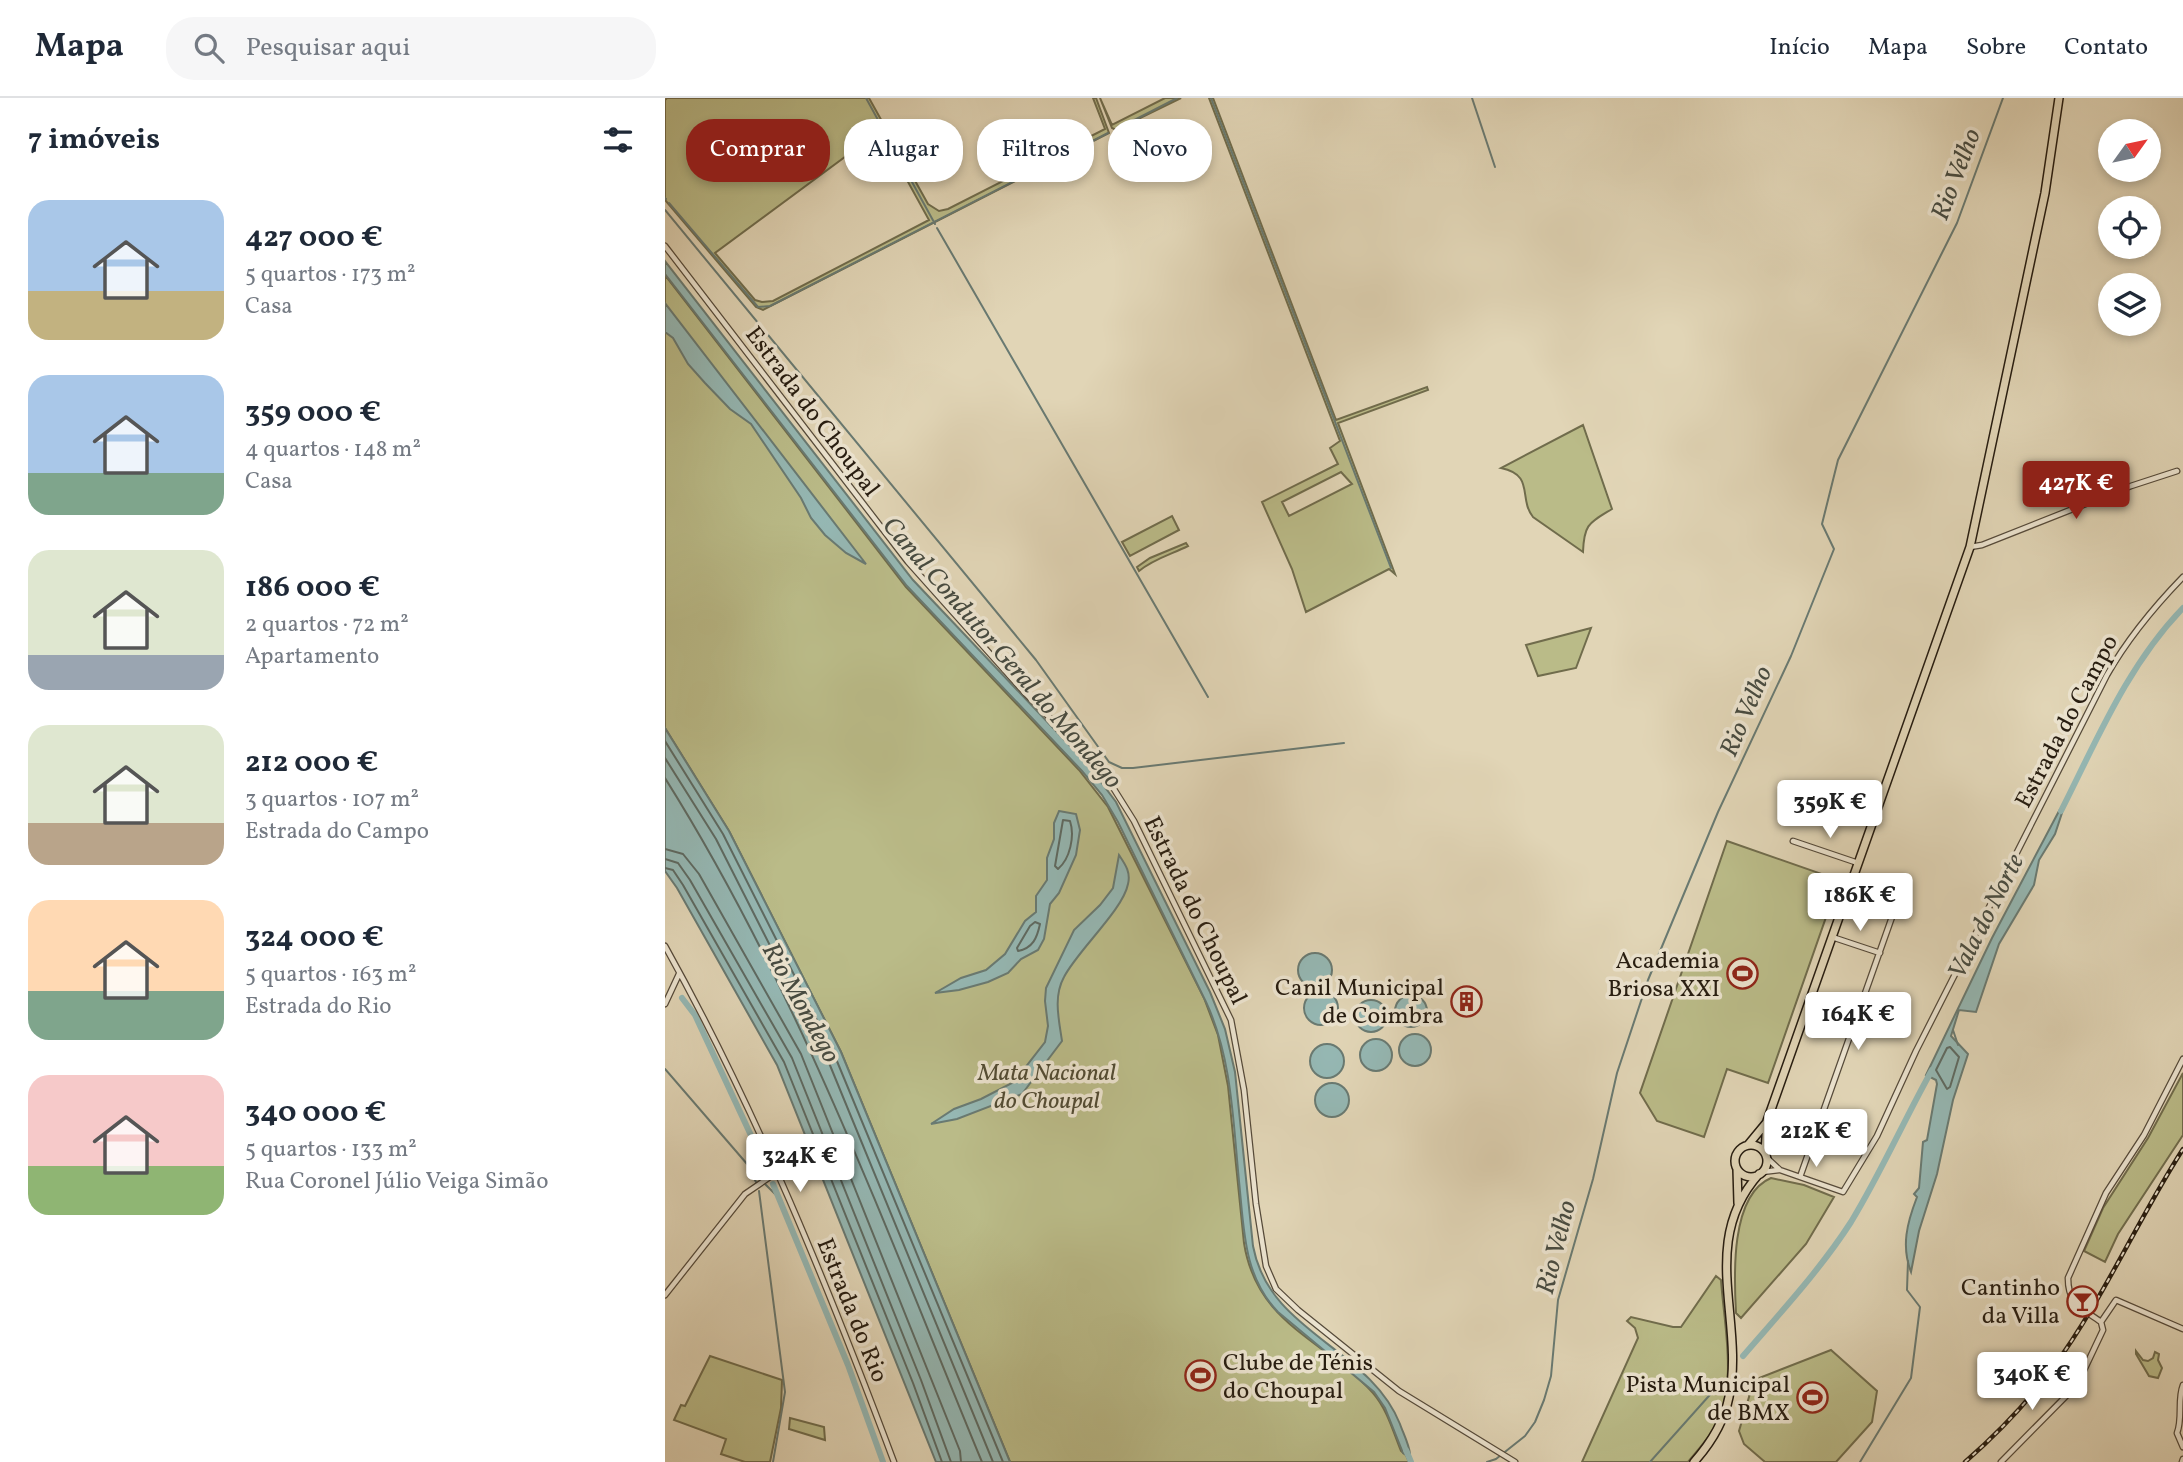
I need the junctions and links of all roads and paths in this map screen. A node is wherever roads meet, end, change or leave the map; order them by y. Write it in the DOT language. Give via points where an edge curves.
graph roads {
  1 [pos="2059,98"];
  2 [pos="665,246"];
  3 [pos="2177,471"];
  4 [pos="1970,547"];
  5 [pos="2183,577"];
  6 [pos="1793,841"];
  7 [pos="1859,863"];
  8 [pos="1892,917"];
  9 [pos="1832,937"];
  10 [pos="665,946"];
  11 [pos="1880,953"];
  12 [pos="679,974"];
  13 [pos="665,1004"];
  14 [pos="2183,1059"];
  15 [pos="1767,1121"];
  16 [pos="1748,1145"];
  17 [pos="1766,1155"];
  18 [pos="1737,1169"];
  19 [pos="1780,1170"];
  20 [pos="778,1172"];
  21 [pos="1760,1173"];
  22 [pos="1800,1177"];
  23 [pos="1738,1203"];
  24 [pos="665,1295"];
  25 [pos="2101,1322"];
  26 [pos="2183,1329"];
  27 [pos="2183,1385"];
  28 [pos="2182,1416"];
  29 [pos="2182,1428"];
  30 [pos="2183,1447"];
  31 [pos="1513,1460"];
  32 [pos="894,1462"];
  33 [pos="1694,1462"];
  34 [pos="2001,1462"];
  1 -- 4 [label="main road" via="2044,200"];
  2 -- 31 [label="street, Estrada do Choupal" via="908,562 1026,694 1102,770 1134,821 1231,1020 1266,1266 1276,1289 1399,1391"];
  3 -- 4 [label="street"];
  4 -- 7 [label="main road"];
  5 -- 22 [label="street, Estrada do Campo" via="2136,629 2107,675 1877,1136 1843,1192"];
  6 -- 7 [label="street"];
  7 -- 9 [label="main road"];
  8 -- 11 [label="street"];
  9 -- 11 [label="street"];
  9 -- 15 [label="main road"];
  10 -- 12 [label="street, Estrada do Rio"];
  11 -- 22 [label="street"];
  12 -- 13 [label="street"];
  12 -- 20 [label="street, Estrada do Rio"];
  14 -- 25 [label="street" via="2144,1135 2106,1194 2068,1278 2073,1302"];
  15 -- 16 [label="main road"];
  15 -- 17 [label="main road"];
  16 -- 17 [label="main road" via="1758,1146"];
  16 -- 18 [label="main road" via="1736,1154"];
  17 -- 19 [label="street"];
  17 -- 21 [label="main road"];
  18 -- 21 [label="main road" via="1744,1175"];
  18 -- 23 [label="main road"];
  19 -- 21 [label="street"];
  19 -- 22 [label="street"];
  20 -- 24 [label="street" via="745,1194"];
  20 -- 32 [label="street, Estrada do Rio"];
  21 -- 23 [label="main road"];
  23 -- 33 [label="main road" via="1726,1260 1732,1362 1727,1405 1714,1436"];
  25 -- 26 [label="street" via="2116,1300"];
  25 -- 34 [label="street" via="2103,1331 2080,1382"];
  27 -- 28 [label="street"];
  28 -- 29 [label="street"];
  29 -- 30 [label="street" via="2177,1433"];
}
